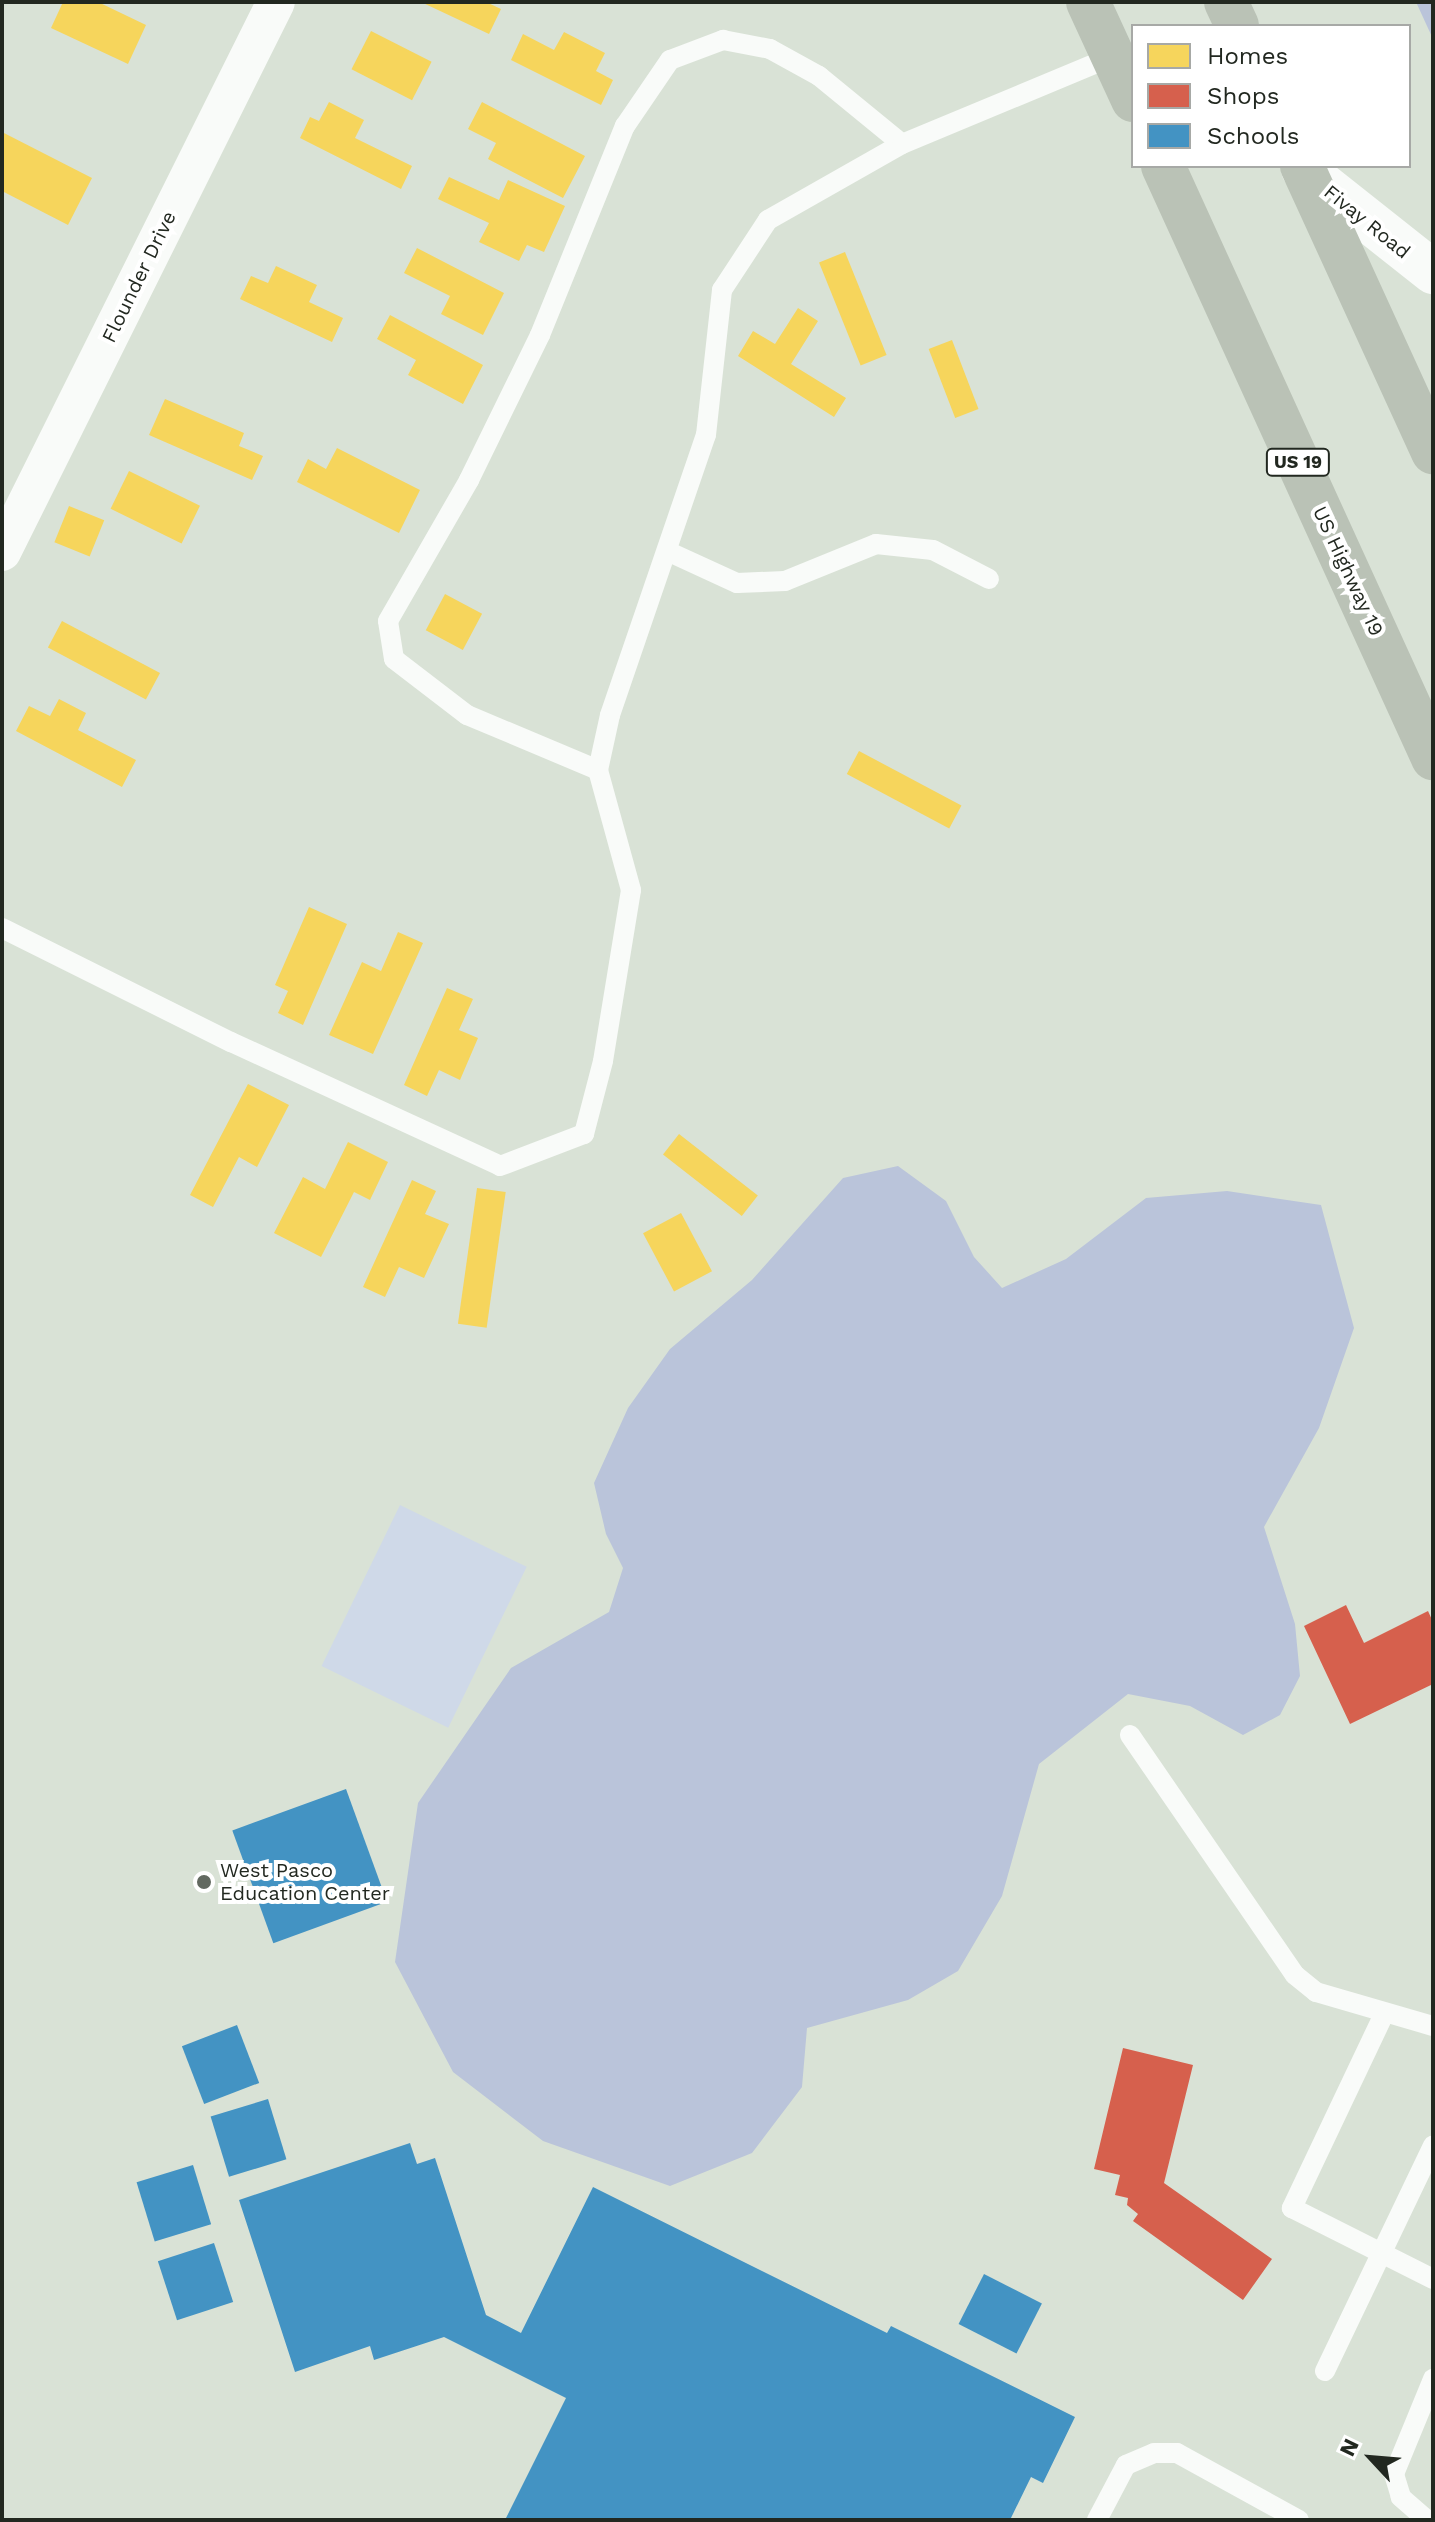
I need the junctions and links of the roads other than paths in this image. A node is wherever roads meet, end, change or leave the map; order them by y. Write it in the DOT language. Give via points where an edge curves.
graph roads {
  1 [pos="276,2"];
  2 [pos="1088,2"];
  3 [pos="1226,2"];
  4 [pos="1236,24"];
  5 [pos="1113,56"];
  6 [pos="1131,96"];
  7 [pos="902,144"];
  8 [pos="1164,168"];
  9 [pos="1302,168"];
  10 [pos="1433,272"];
  11 [pos="1433,452"];
  12 [pos="667,551"];
  13 [pos="2,552"];
  14 [pos="989,579"];
  15 [pos="1433,758"];
  16 [pos="598,770"];
  17 [pos="2,928"];
  18 [pos="1130,1735"];
  19 [pos="1384,2014"];
  20 [pos="1433,2026"];
  21 [pos="1433,2146"];
  22 [pos="1382,2252"];
  23 [pos="1433,2279"];
  24 [pos="1325,2371"];
  25 [pos="1433,2379"];
  26 [pos="1097,2520"];
  27 [pos="1299,2520"];
  28 [pos="1427,2520"];
  1 -- 13 [label="street, Flounder Drive"];
  2 -- 5 [label="highway"];
  3 -- 4 [label="highway"];
  5 -- 6 [label="highway"];
  5 -- 7 [label="lane"];
  7 -- 12 [label="lane" via="768,220 722,290 706,435"];
  7 -- 16 [label="lane" via="819,76 770,49 723,40 670,60 625,126 540,335 469,480 388,621 394,659 467,715"];
  8 -- 15 [label="highway, US Highway 19 / US 19"];
  9 -- 10 [label="street, Fivay Road"];
  9 -- 11 [label="highway"];
  12 -- 14 [label="lane" via="737,583 785,581 876,544 933,550"];
  12 -- 16 [label="lane" via="610,715"];
  16 -- 17 [label="lane" via="631,890 603,1061 584,1134 500,1166 231,1042"];
  18 -- 19 [label="lane" via="1295,1975 1316,1992"];
  19 -- 20 [label="lane"];
  19 -- 22 [label="lane" via="1292,2208"];
  21 -- 22 [label="lane"];
  22 -- 23 [label="lane"];
  22 -- 24 [label="lane"];
  25 -- 28 [label="lane" via="1394,2474 1401,2497"];
  26 -- 27 [label="lane" via="1126,2465 1177,2453"];
}
